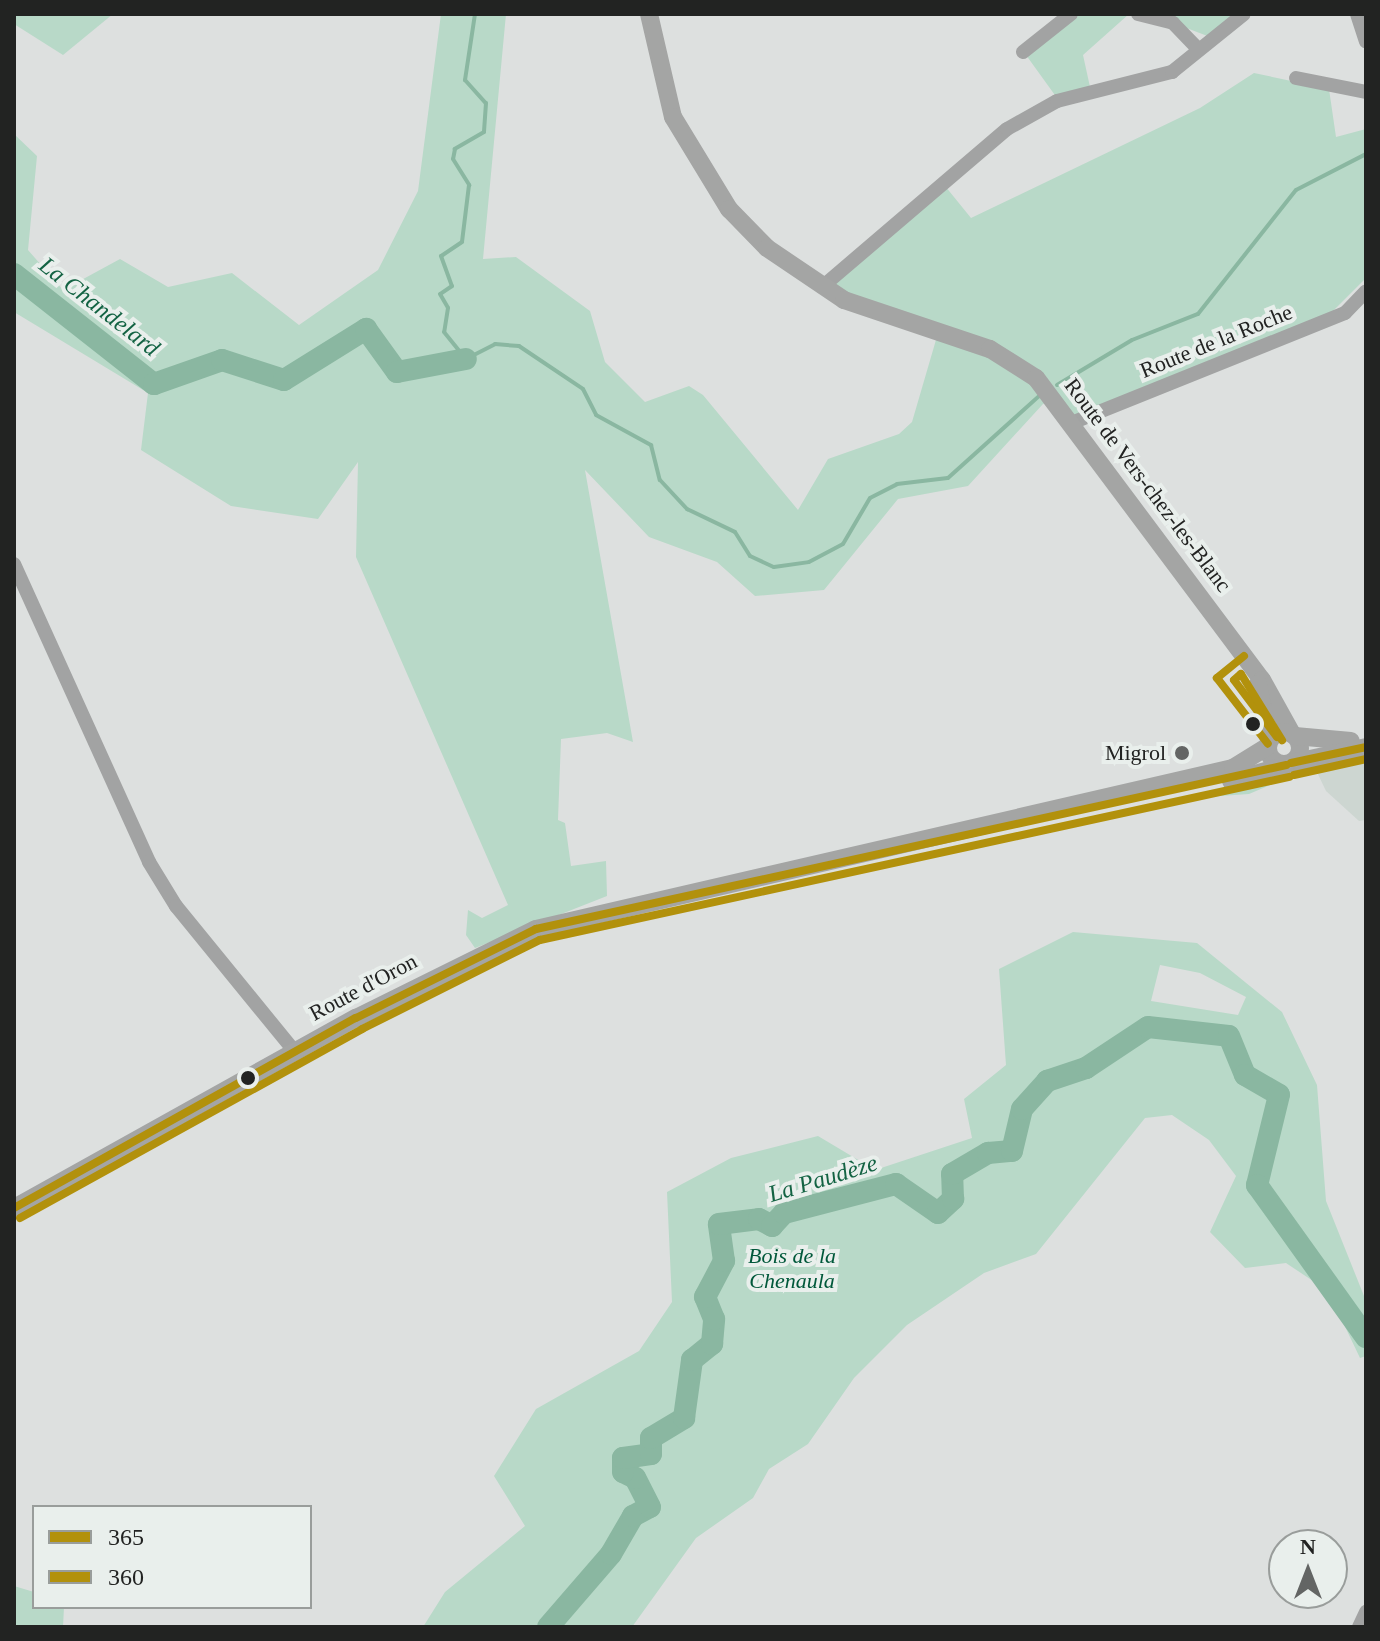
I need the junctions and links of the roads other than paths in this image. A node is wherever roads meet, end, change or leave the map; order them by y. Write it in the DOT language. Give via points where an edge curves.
graph roads {
  1 [pos="649,14"];
  2 [pos="1071,14"];
  3 [pos="1138,14"];
  4 [pos="1244,14"];
  5 [pos="1357,14"];
  6 [pos="1366,42"];
  7 [pos="1199,50"];
  8 [pos="1023,52"];
  9 [pos="1296,78"];
  10 [pos="1366,92"];
  11 [pos="822,287"];
  12 [pos="1366,291"];
  13 [pos="1074,422"];
  14 [pos="14,564"];
  15 [pos="1244,656"];
  16 [pos="1294,735"];
  17 [pos="1366,739"];
  18 [pos="1268,744"];
  19 [pos="1366,747"];
  20 [pos="1289,764"];
  21 [pos="995,824"];
  22 [pos="295,1052"];
  23 [pos="14,1208"];
  24 [pos="1366,1612"];
  25 [pos="1359,1627"];
  1 -- 11 [label="main road, Route de Vers-chez-les-Blanc" via="669,105 697,165 767,248"];
  2 -- 8 [label="street"];
  3 -- 7 [label="street" via="1173,23"];
  4 -- 7 [label="street"];
  5 -- 6 [label="street"];
  7 -- 11 [label="street" via="1172,72 1057,101 1007,129"];
  9 -- 10 [label="street"];
  11 -- 13 [label="main road, Route de Vers-chez-les-Blanc" via="868,311 990,349 1036,378"];
  12 -- 13 [label="street, Route de la Roche" via="1345,313"];
  13 -- 15 [label="main road, Route de Vers-chez-les-Blanc"];
  14 -- 22 [label="street" via="36,602 149,862 176,906"];
  15 -- 16 [label="main road, Route de Vers-chez-les-Blanc"];
  15 -- 18 [label="main road, Route de Vers-chez-les-Blanc" via="1263,700"];
  16 -- 17 [label="main road" via="1331,744"];
  16 -- 18 [label="main road"];
  16 -- 20 [label="main road" via="1300,751"];
  18 -- 20 [label="main road" via="1273,761"];
  18 -- 21 [label="main road" via="1233,768"];
  19 -- 20 [label="main road"];
  20 -- 21 [label="main road"];
  21 -- 22 [label="main road, Route d'Oron" via="536,929"];
  22 -- 23 [label="main road, Route d'Oron"];
  24 -- 25 [label="street"];
}
